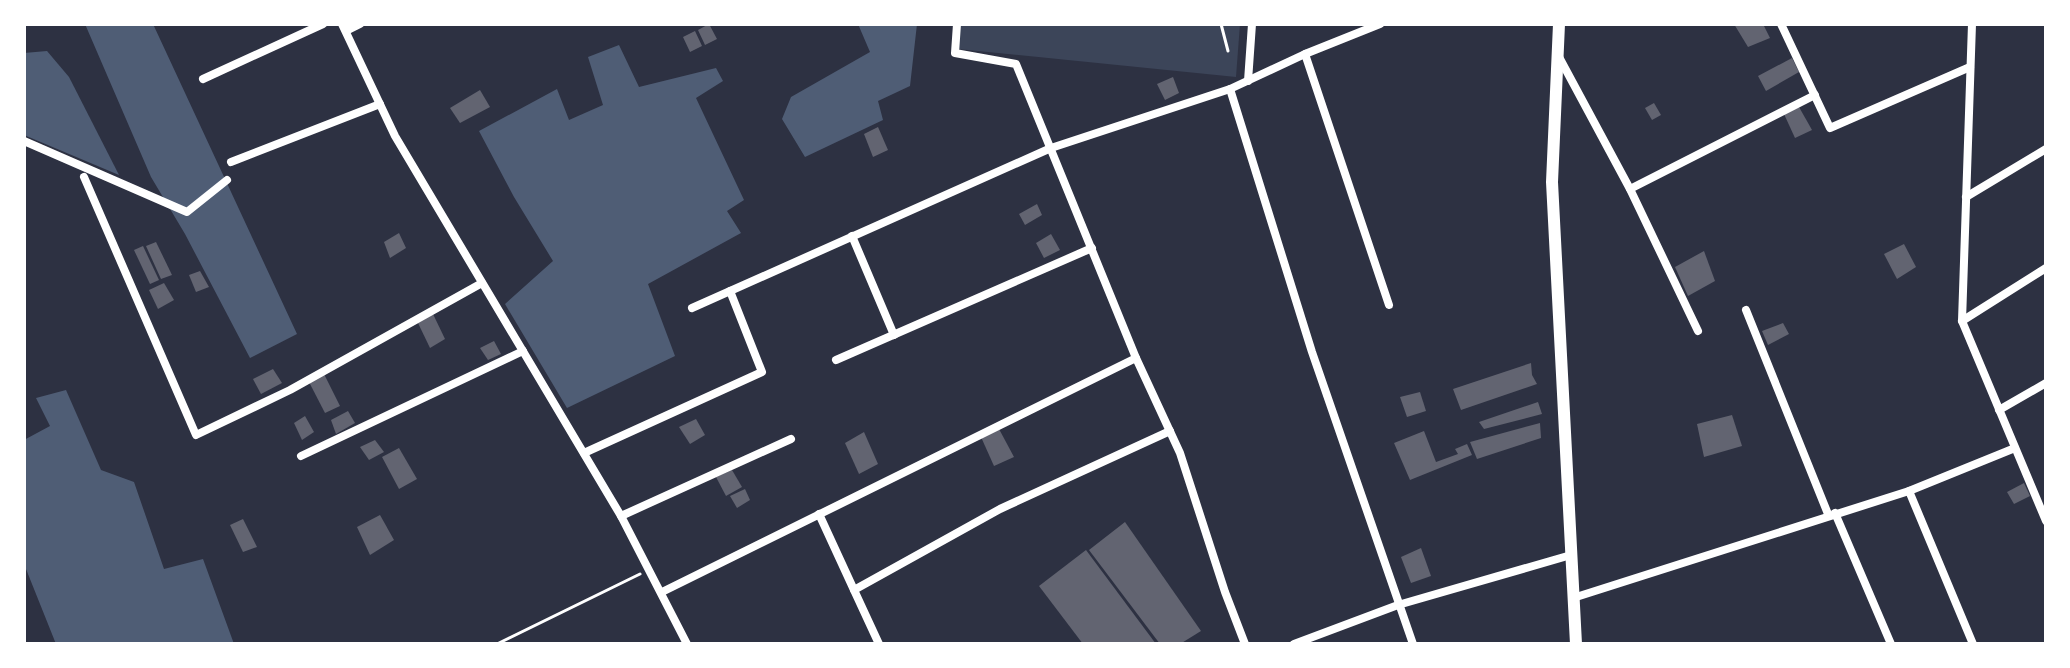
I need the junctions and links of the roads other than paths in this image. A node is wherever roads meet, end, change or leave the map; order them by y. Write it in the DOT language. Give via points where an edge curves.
graph roads {
  1 [pos="323,24"];
  2 [pos="360,24"];
  3 [pos="957,24"];
  4 [pos="1252,24"];
  5 [pos="1380,24"];
  6 [pos="1559,24"];
  7 [pos="1781,24"];
  8 [pos="1972,24"];
  9 [pos="344,28"];
  10 [pos="1305,54"];
  11 [pos="1558,55"];
  12 [pos="1970,67"];
  13 [pos="203,79"];
  14 [pos="1248,81"];
  15 [pos="1230,89"];
  16 [pos="1815,95"];
  17 [pos="380,104"];
  18 [pos="24,141"];
  19 [pos="1051,148"];
  20 [pos="2046,149"];
  21 [pos="231,162"];
  22 [pos="84,177"];
  23 [pos="227,180"];
  24 [pos="1630,189"];
  25 [pos="1966,197"];
  26 [pos="852,236"];
  27 [pos="1092,248"];
  28 [pos="2046,268"];
  29 [pos="482,283"];
  30 [pos="730,291"];
  31 [pos="1389,305"];
  32 [pos="692,308"];
  33 [pos="1746,310"];
  34 [pos="1962,321"];
  35 [pos="1698,331"];
  36 [pos="894,335"];
  37 [pos="523,351"];
  38 [pos="1136,358"];
  39 [pos="836,360"];
  40 [pos="2046,383"];
  41 [pos="1999,410"];
  42 [pos="1170,431"];
  43 [pos="791,439"];
  44 [pos="2015,448"];
  45 [pos="584,453"];
  46 [pos="301,456"];
  47 [pos="1909,491"];
  48 [pos="819,514"];
  49 [pos="1832,514"];
  50 [pos="621,516"];
  51 [pos="2046,521"];
  52 [pos="1571,555"];
  53 [pos="854,590"];
  54 [pos="662,592"];
  55 [pos="1573,598"];
  56 [pos="1398,605"];
  57 [pos="687,644"];
  58 [pos="879,644"];
  59 [pos="1245,644"];
  60 [pos="1294,644"];
  61 [pos="1413,644"];
  62 [pos="1576,644"];
  63 [pos="1891,644"];
  64 [pos="1973,644"];
  1 -- 13 [label="street"];
  2 -- 9 [label="street"];
  3 -- 19 [label="street" via="955,53 1016,64"];
  4 -- 14 [label="street"];
  5 -- 10 [label="street"];
  6 -- 11 [label="main road"];
  7 -- 16 [label="street"];
  8 -- 12 [label="street"];
  9 -- 17 [label="street"];
  10 -- 14 [label="street"];
  10 -- 31 [label="street"];
  11 -- 24 [label="street"];
  11 -- 52 [label="main road" via="1552,182"];
  12 -- 16 [label="street" via="1830,128"];
  12 -- 25 [label="street"];
  14 -- 15 [label="street"];
  15 -- 19 [label="street"];
  15 -- 56 [label="street"];
  16 -- 24 [label="street"];
  17 -- 21 [label="street"];
  17 -- 29 [label="street"];
  18 -- 23 [label="street" via="187,212"];
  19 -- 26 [label="street"];
  19 -- 27 [label="street"];
  20 -- 25 [label="street"];
  22 -- 29 [label="street" via="196,435 290,390"];
  24 -- 35 [label="street"];
  25 -- 34 [label="street"];
  26 -- 30 [label="street"];
  26 -- 36 [label="street"];
  27 -- 36 [label="street"];
  27 -- 38 [label="street"];
  28 -- 34 [label="street"];
  29 -- 37 [label="street"];
  30 -- 32 [label="street"];
  30 -- 45 [label="street" via="762,372"];
  33 -- 49 [label="street"];
  34 -- 41 [label="street"];
  36 -- 39 [label="street"];
  37 -- 45 [label="street"];
  37 -- 46 [label="street"];
  38 -- 42 [label="street"];
  38 -- 48 [label="street"];
  40 -- 41 [label="street"];
  41 -- 44 [label="street"];
  42 -- 53 [label="street" via="1000,509"];
  42 -- 59 [label="street"];
  43 -- 50 [label="street"];
  44 -- 47 [label="street"];
  44 -- 51 [label="street"];
  45 -- 50 [label="street"];
  47 -- 49 [label="street"];
  47 -- 64 [label="street"];
  48 -- 53 [label="street"];
  48 -- 54 [label="street"];
  49 -- 55 [label="street"];
  49 -- 63 [label="street"];
  50 -- 54 [label="street"];
  52 -- 55 [label="main road"];
  52 -- 56 [label="street"];
  53 -- 58 [label="street"];
  54 -- 57 [label="street"];
  55 -- 62 [label="main road"];
  56 -- 60 [label="street"];
  56 -- 61 [label="street"];
}
